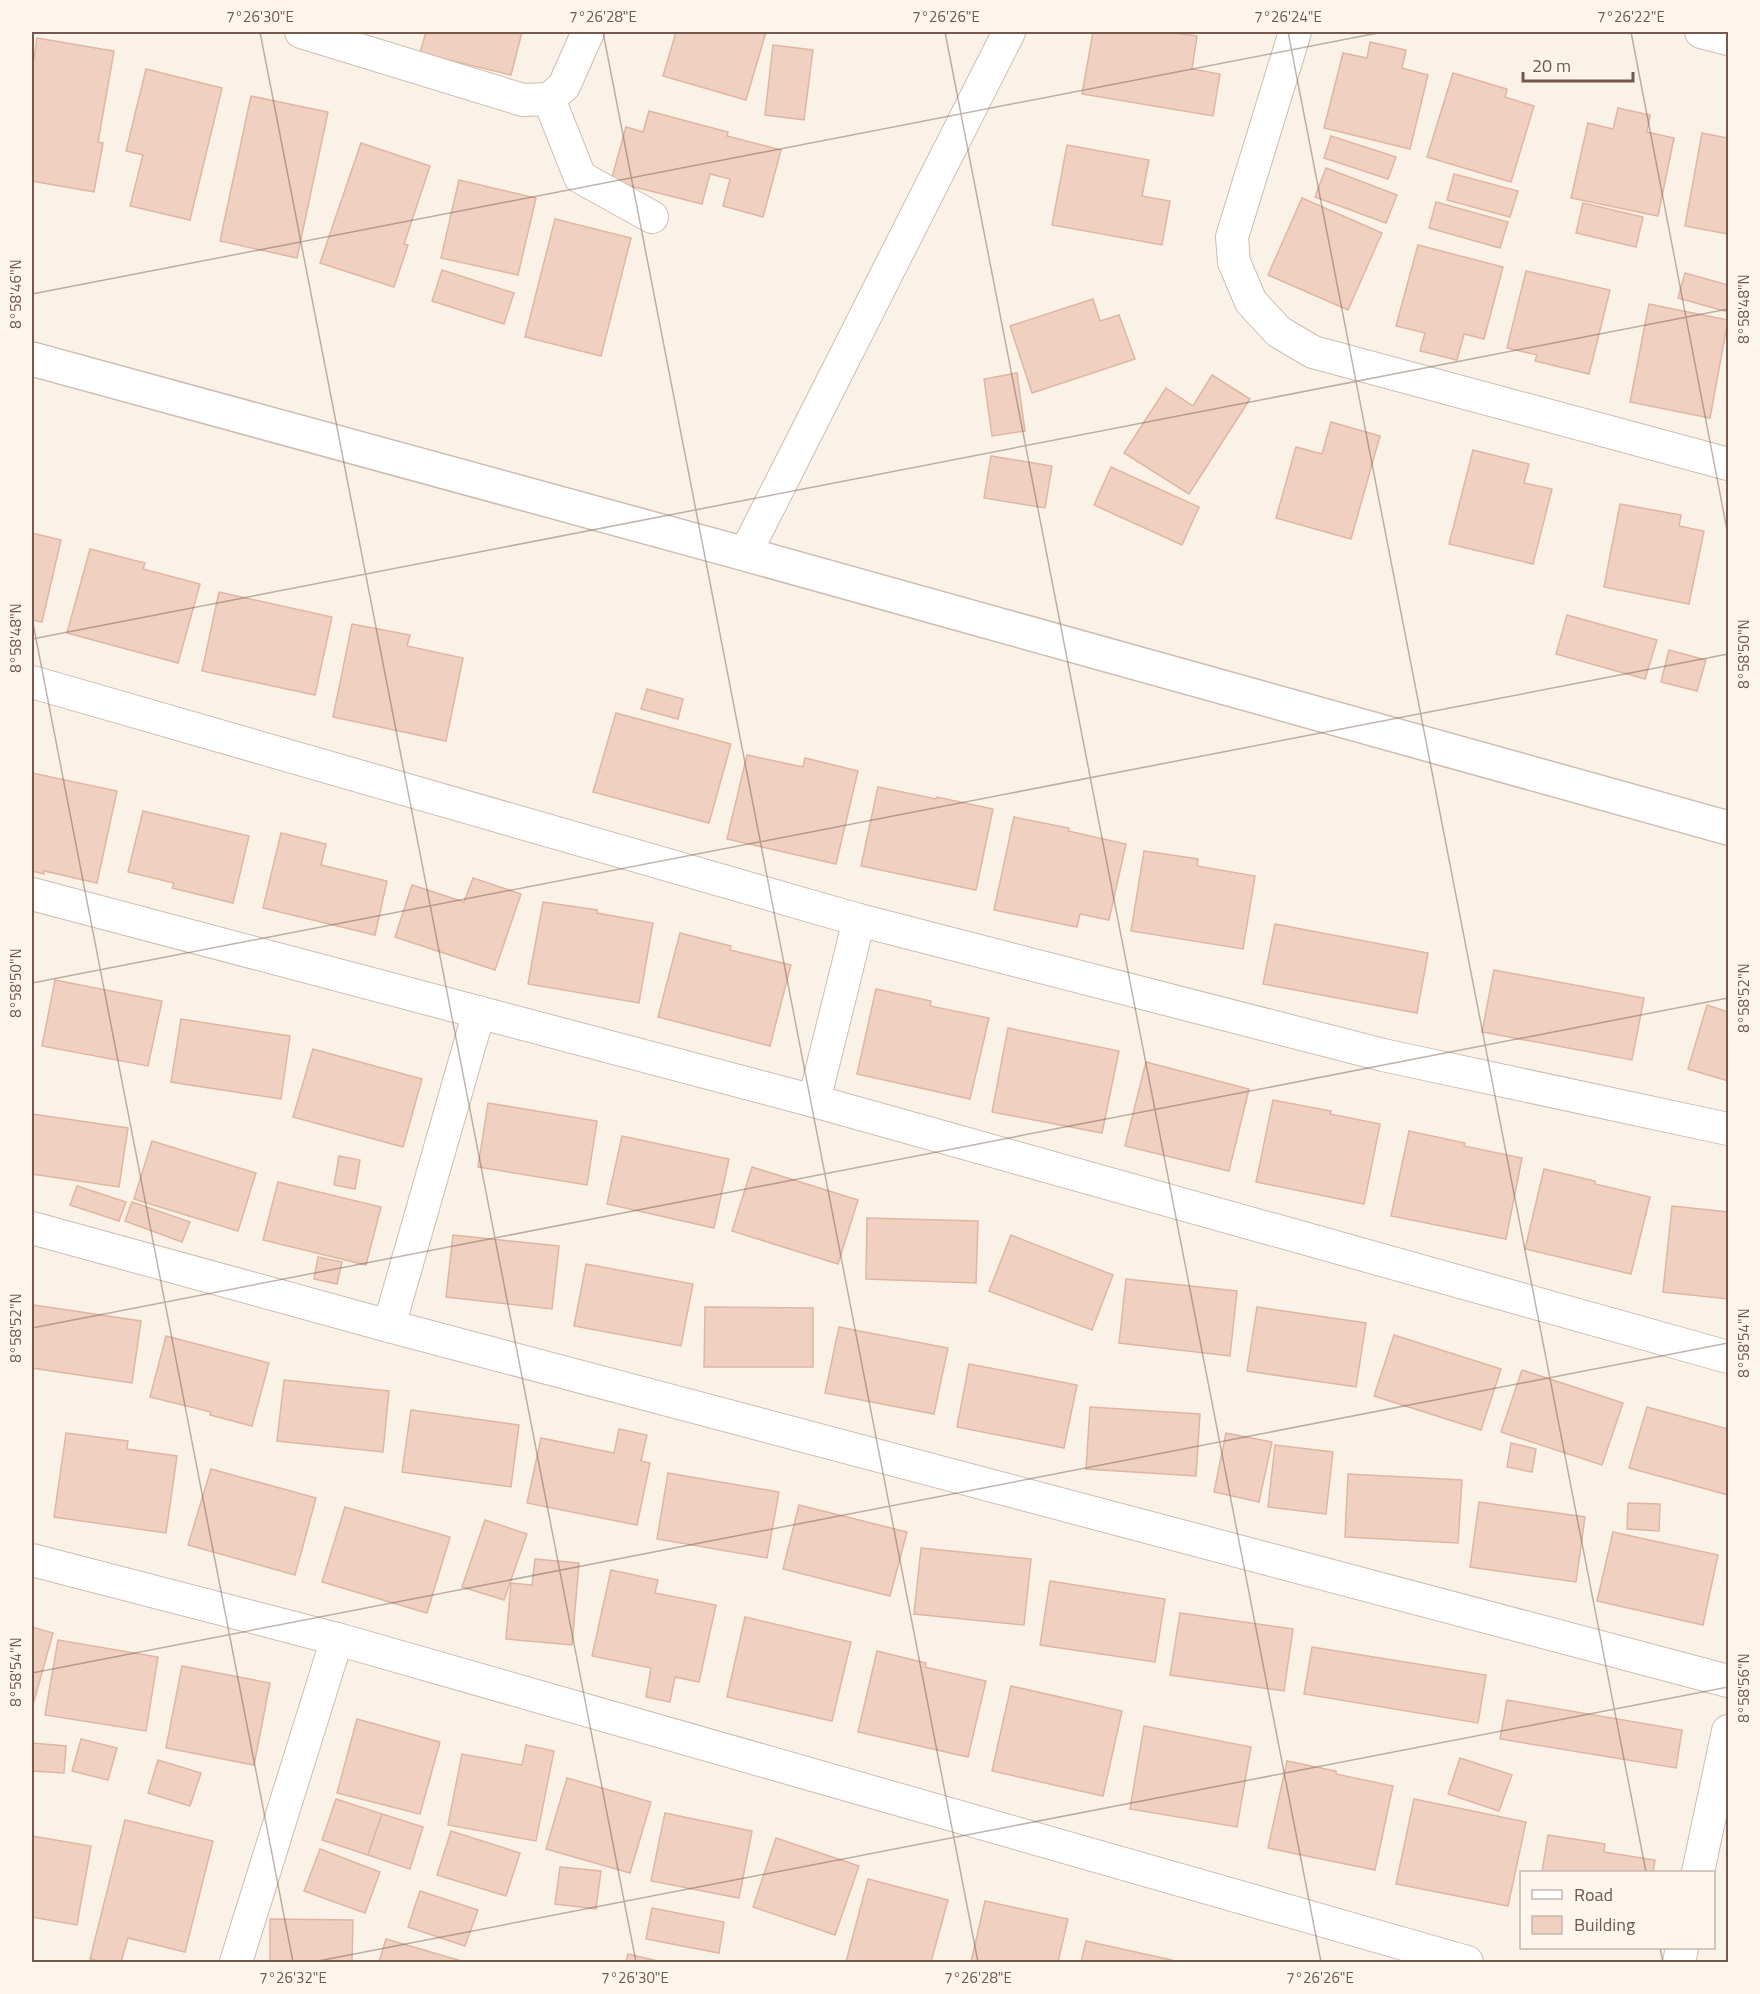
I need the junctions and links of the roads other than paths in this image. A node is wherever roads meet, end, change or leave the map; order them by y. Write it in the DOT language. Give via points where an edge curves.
graph roads {
  1 [pos="301,32"];
  2 [pos="588,32"];
  3 [pos="1010,32"];
  4 [pos="1295,32"];
  5 [pos="1701,32"];
  6 [pos="1728,39"];
  7 [pos="549,99"];
  8 [pos="652,217"];
  9 [pos="32,359"];
  10 [pos="1728,464"];
  11 [pos="745,554"];
  12 [pos="32,682"];
  13 [pos="1728,828"];
  14 [pos="32,894"];
  15 [pos="859,920"];
  16 [pos="479,1012"];
  17 [pos="814,1101"];
  18 [pos="1728,1129"];
  19 [pos="32,1228"];
  20 [pos="389,1326"];
  21 [pos="1728,1357"];
  22 [pos="32,1560"];
  23 [pos="337,1640"];
  24 [pos="1728,1681"];
  25 [pos="1728,1731"];
  26 [pos="1698,1871"];
  27 [pos="236,1962"];
  28 [pos="1467,1962"];
  1 -- 7 [label="street" via="522,100"];
  2 -- 7 [label="street" via="564,86"];
  3 -- 11 [label="street"];
  4 -- 10 [label="street" via="1232,237 1233,262 1251,302 1279,332 1313,352"];
  5 -- 6 [label="street"];
  7 -- 8 [label="street" via="580,177"];
  9 -- 11 [label="street"];
  11 -- 13 [label="street"];
  12 -- 15 [label="street"];
  14 -- 16 [label="street"];
  15 -- 17 [label="street"];
  15 -- 18 [label="street" via="1383,1055"];
  16 -- 17 [label="street"];
  16 -- 20 [label="street"];
  17 -- 21 [label="street"];
  19 -- 20 [label="street"];
  20 -- 24 [label="street"];
  22 -- 23 [label="street"];
  23 -- 27 [label="street"];
  23 -- 28 [label="street"];
  25 -- 26 [label="street"];
}
